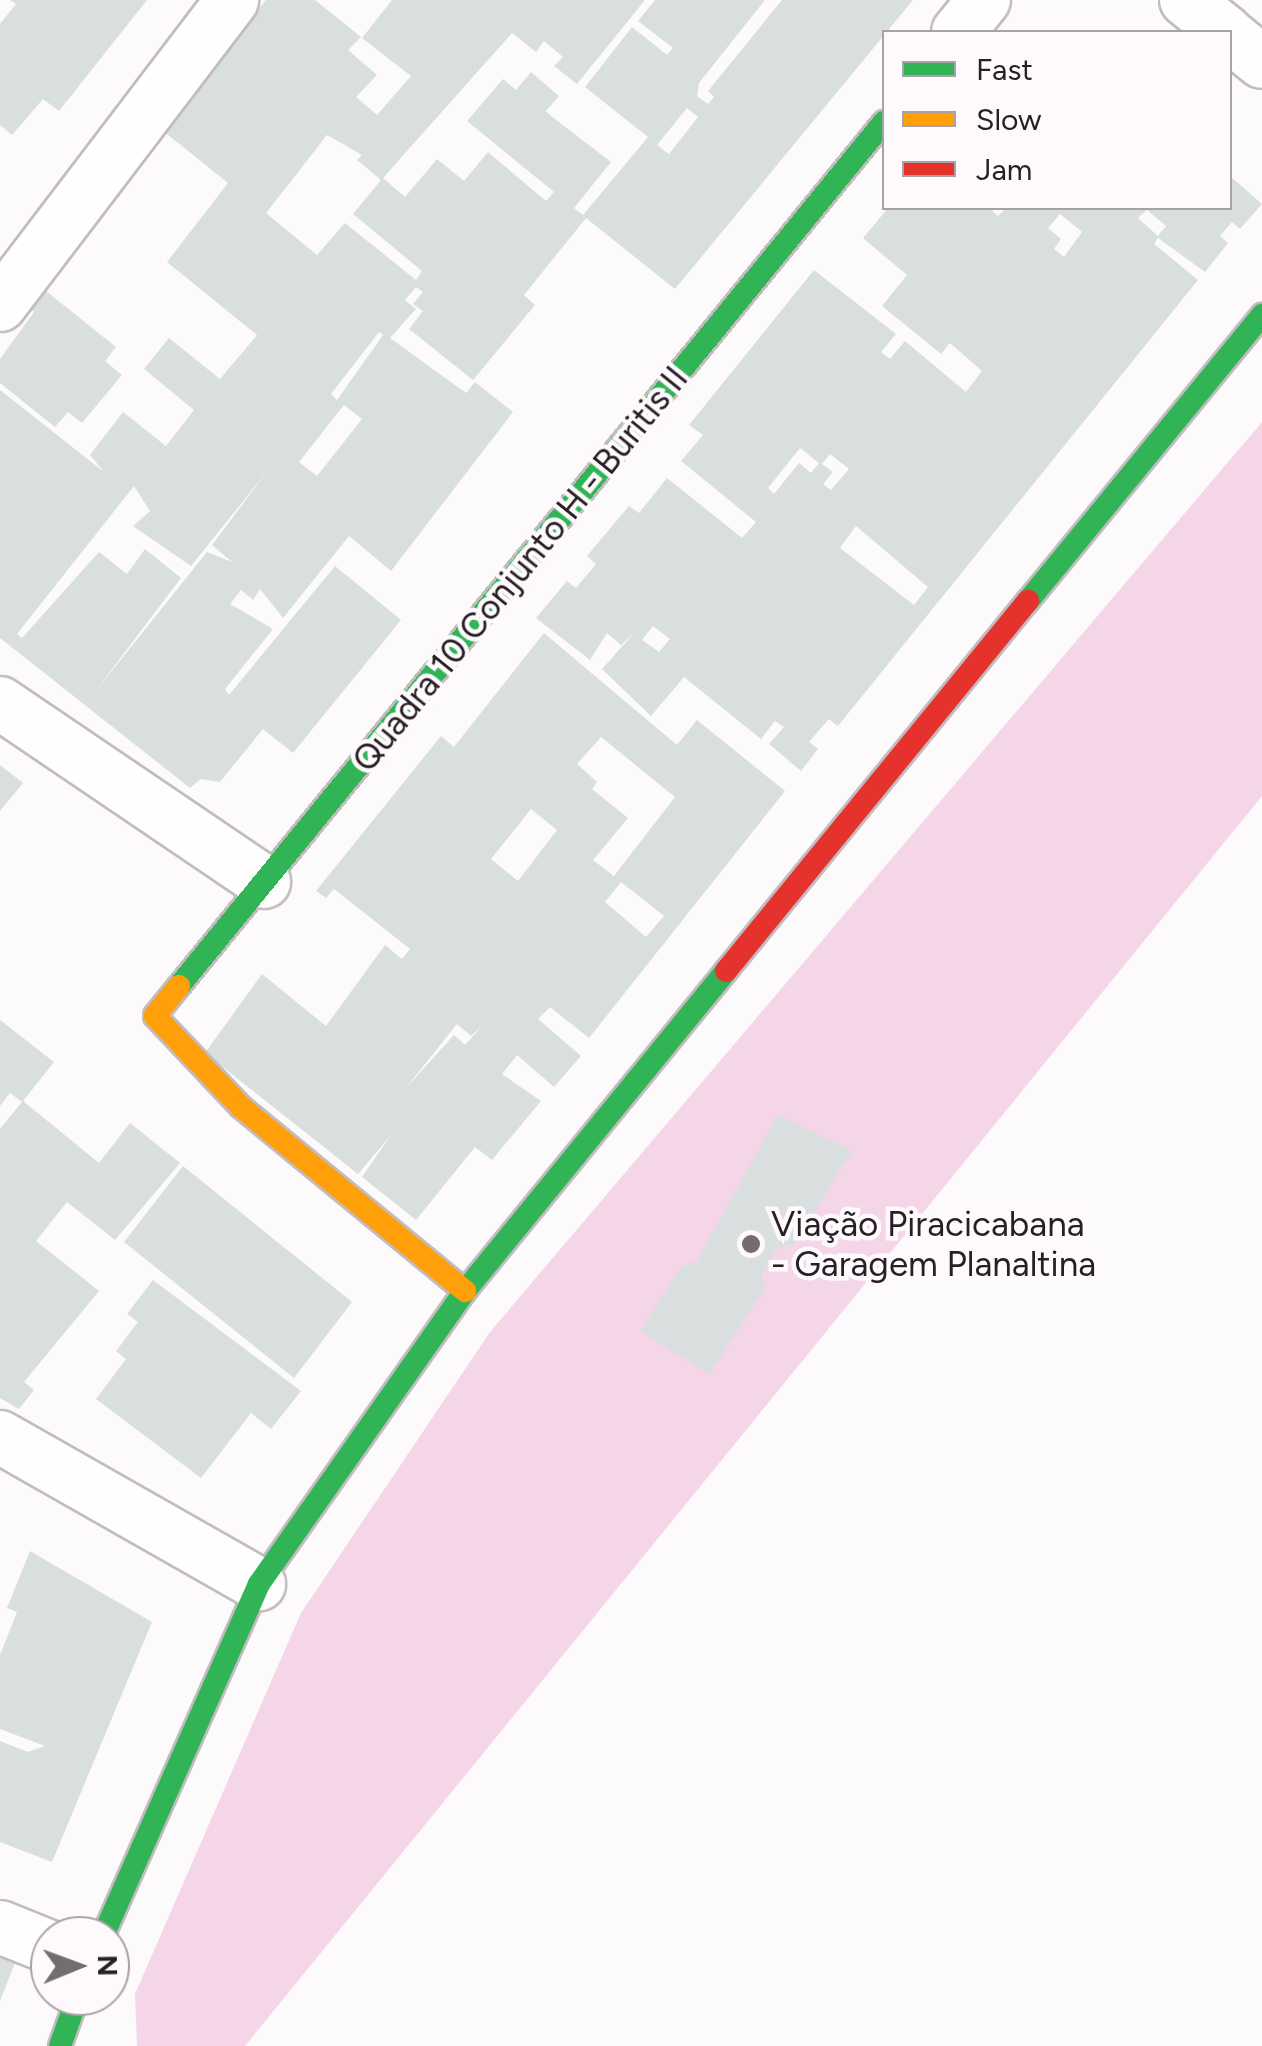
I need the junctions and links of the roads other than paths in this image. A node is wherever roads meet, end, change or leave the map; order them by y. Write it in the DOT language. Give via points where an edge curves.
graph roads {
  1 [pos="232,0"];
  2 [pos="984,0"];
  3 [pos="1186,0"];
  4 [pos="960,30"];
  5 [pos="1223,30"];
  6 [pos="1232,37"];
  7 [pos="1262,62"];
  8 [pos="882,124"];
  9 [pos="0,305"];
  10 [pos="1262,315"];
  11 [pos="0,703"];
  12 [pos="264,882"];
  13 [pos="465,1291"];
  14 [pos="0,1437"];
  15 [pos="259,1584"];
  16 [pos="112,1916"];
  17 [pos="0,1927"];
  18 [pos="30,1939"];
  19 [pos="71,2016"];
  20 [pos="60,2046"];
  1 -- 9 [label="street"];
  2 -- 4 [label="street"];
  3 -- 5 [label="street"];
  6 -- 7 [label="street"];
  8 -- 12 [label="street, Quadra 10 Conjunto H - Buritis II"];
  10 -- 13 [label="street"];
  11 -- 12 [label="street"];
  12 -- 13 [label="street, Quadra 10 Conjunto H - Buritis II" via="156,1016 241,1107"];
  13 -- 15 [label="street"];
  14 -- 15 [label="street"];
  15 -- 16 [label="street"];
  17 -- 18 [label="street"];
  19 -- 20 [label="street"];
}
